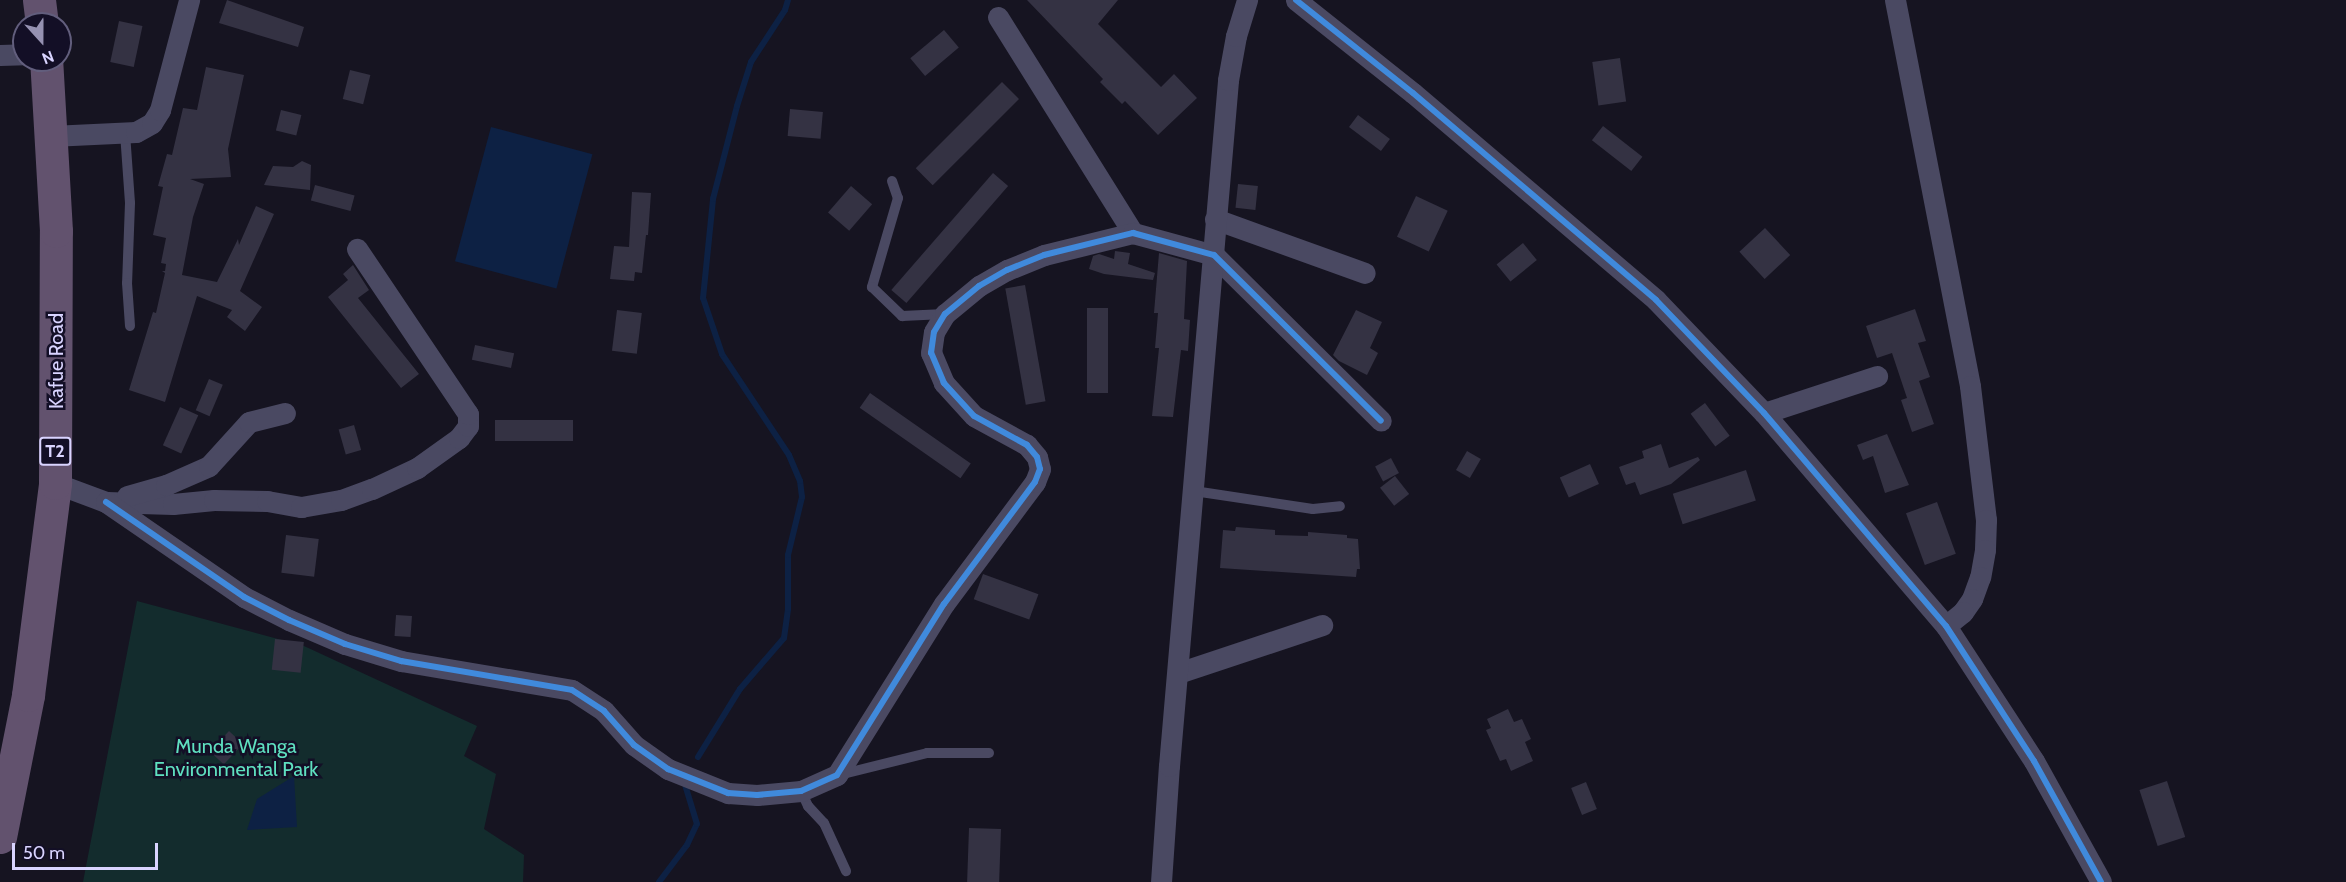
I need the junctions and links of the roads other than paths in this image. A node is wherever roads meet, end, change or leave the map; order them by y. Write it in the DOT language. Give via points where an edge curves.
graph roads {
  1 [pos="189,0"];
  2 [pos="1248,0"];
  3 [pos="1296,0"];
  4 [pos="1896,0"];
  5 [pos="998,18"];
  6 [pos="47,72"];
  7 [pos="125,133"];
  8 [pos="51,136"];
  9 [pos="892,181"];
  10 [pos="1215,219"];
  11 [pos="1133,232"];
  12 [pos="357,249"];
  13 [pos="1214,255"];
  14 [pos="1365,273"];
  15 [pos="945,314"];
  16 [pos="130,326"];
  17 [pos="1877,376"];
  18 [pos="285,413"];
  19 [pos="1764,413"];
  20 [pos="1381,421"];
  21 [pos="55,483"];
  22 [pos="1194,491"];
  23 [pos="106,502"];
  24 [pos="1340,506"];
  25 [pos="1322,625"];
  26 [pos="1946,626"];
  27 [pos="1178,673"];
  28 [pos="989,753"];
  29 [pos="837,775"];
  30 [pos="801,791"];
  31 [pos="0,837"];
  32 [pos="846,871"];
  33 [pos="1161,882"];
  34 [pos="2101,882"];
  1 -- 7 [label="street" via="160,110 152,123"];
  2 -- 10 [label="street" via="1228,80"];
  3 -- 19 [label="street" via="1413,93 1656,300"];
  4 -- 26 [label="street" via="1970,386 1986,520 1983,559 1972,599"];
  5 -- 11 [label="street"];
  6 -- 8 [label="highway, Kafue Road / T2"];
  7 -- 8 [label="street"];
  7 -- 16 [label="lane" via="130,203"];
  8 -- 21 [label="highway, Kafue Road / T2" via="57,330"];
  9 -- 15 [label="lane" via="898,198 872,287 902,316"];
  10 -- 13 [label="street"];
  10 -- 14 [label="street"];
  11 -- 13 [label="street"];
  11 -- 15 [label="street" via="1044,255 1007,270"];
  12 -- 23 [label="street" via="468,414 468,426 459,438 417,468 341,500 301,507 267,501"];
  13 -- 20 [label="street"];
  13 -- 22 [label="street"];
  15 -- 29 [label="street" via="934,332 931,353 944,383 974,416 1027,446 1037,457 1040,470 944,604"];
  17 -- 19 [label="street"];
  18 -- 23 [label="street" via="249,422 209,466 166,485"];
  19 -- 26 [label="street"];
  21 -- 23 [label="street"];
  21 -- 31 [label="highway, Kafue Road / T2" via="28,696"];
  22 -- 24 [label="lane" via="1313,509"];
  22 -- 27 [label="street"];
  23 -- 30 [label="street" via="244,597 345,644 401,661 572,690 604,711 634,745 668,769 728,793"];
  25 -- 27 [label="street"];
  26 -- 34 [label="street" via="2034,760"];
  27 -- 33 [label="street"];
  28 -- 29 [label="lane" via="927,753"];
  29 -- 30 [label="street"];
  30 -- 32 [label="lane" via="808,806 824,823"];
}
